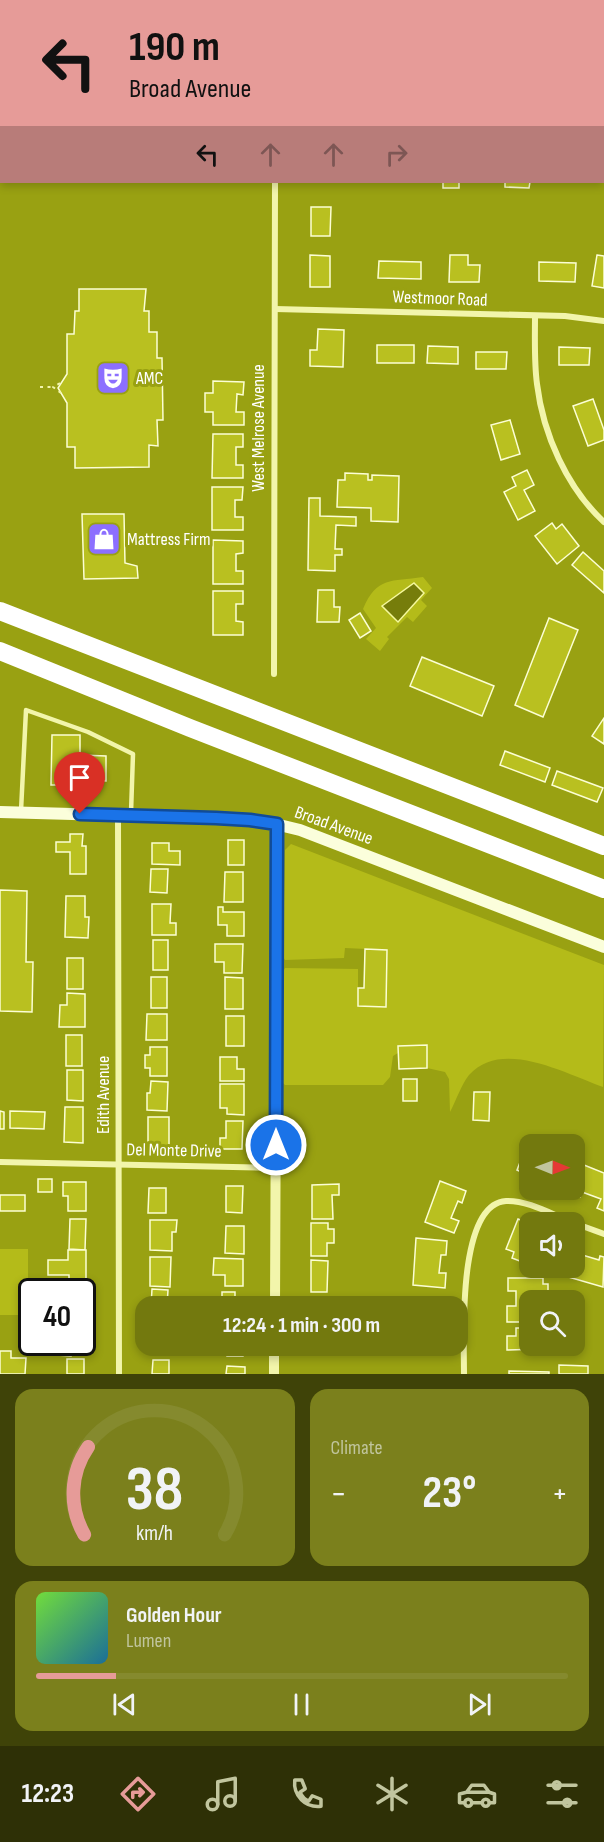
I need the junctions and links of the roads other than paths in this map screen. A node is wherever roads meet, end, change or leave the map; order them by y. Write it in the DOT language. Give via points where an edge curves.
graph roads {
  1 [pos="275,183"];
  2 [pos="275,309"];
  3 [pos="535,315"];
  4 [pos="604,321"];
  5 [pos="604,522"];
  6 [pos="0,611"];
  7 [pos="0,651"];
  8 [pos="274,674"];
  9 [pos="0,812"];
  10 [pos="21,813"];
  11 [pos="124,816"];
  12 [pos="277,824"];
  13 [pos="604,846"];
  14 [pos="604,889"];
  15 [pos="604,947"];
  16 [pos="0,1162"];
  17 [pos="118,1164"];
  18 [pos="276,1168"];
  19 [pos="543,1212"];
  20 [pos="585,1227"];
  21 [pos="604,1234"];
  22 [pos="274,1296"];
  23 [pos="274,1356"];
  24 [pos="119,1374"];
  25 [pos="274,1374"];
  26 [pos="464,1374"];
  1 -- 2 [label="street, West Melrose Avenue"];
  2 -- 3 [label="street, Westmoor Road"];
  2 -- 8 [label="street, West Melrose Avenue"];
  3 -- 4 [label="street, Westmoor Road"];
  3 -- 5 [label="street" via="537,386 547,428 577,490"];
  6 -- 13 [label="highway"];
  7 -- 14 [label="highway"];
  9 -- 10 [label="main road, Broad Avenue"];
  10 -- 11 [label="main road, Broad Avenue"];
  10 -- 11 [label="lane" via="26,710 88,732 133,754"];
  11 -- 12 [label="main road, Broad Avenue"];
  11 -- 17 [label="street, Edith Avenue"];
  12 -- 15 [label="main road, Broad Avenue"];
  12 -- 18 [label="street"];
  16 -- 17 [label="street, Del Monte Drive"];
  17 -- 18 [label="street, Del Monte Drive"];
  17 -- 24 [label="street, Edith Avenue"];
  18 -- 22 [label="street"];
  19 -- 26 [label="street" via="516,1202 499,1203 486,1212 477,1228 468,1261"];
  20 -- 21 [label="street"];
  23 -- 25 [label="street"];
}
